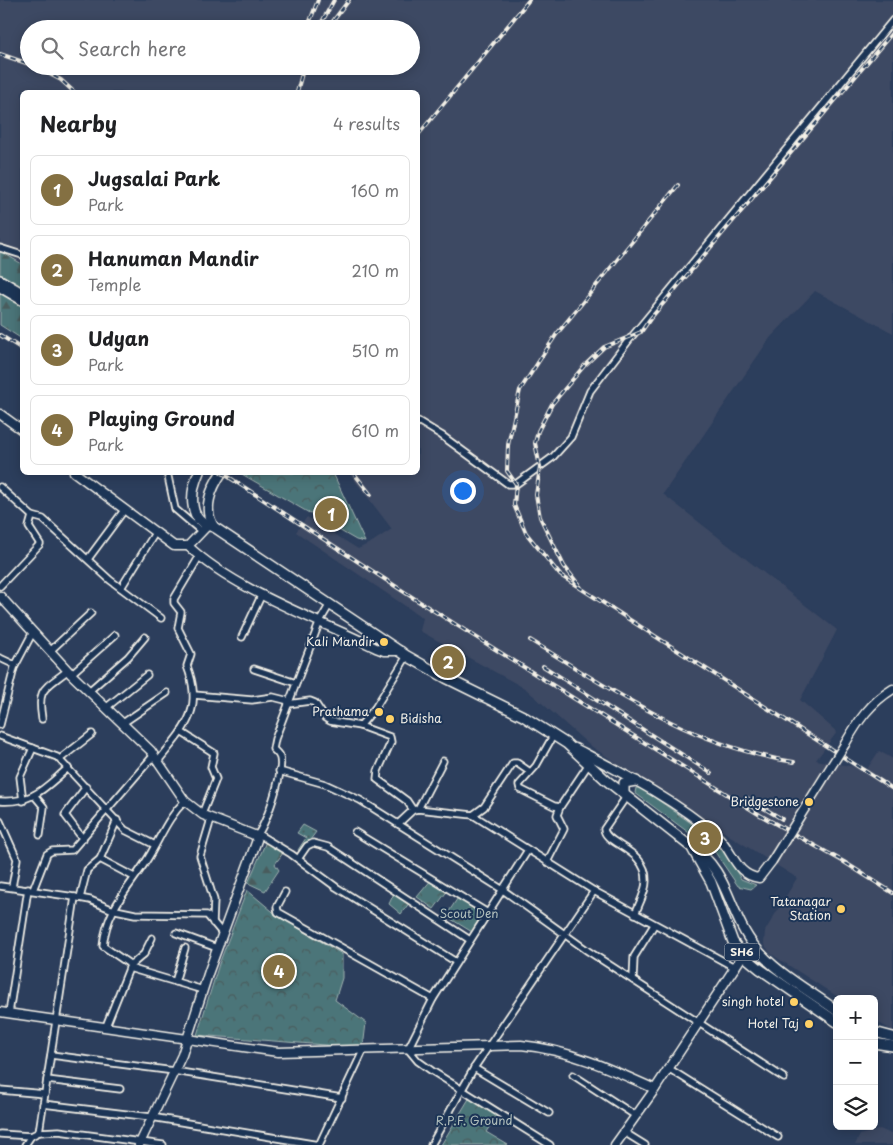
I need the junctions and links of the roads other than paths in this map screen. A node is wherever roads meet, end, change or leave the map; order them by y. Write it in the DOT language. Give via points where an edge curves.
graph roads {
  1 [pos="893,20"];
  2 [pos="0,248"];
  3 [pos="20,254"];
  4 [pos="0,280"];
  5 [pos="0,287"];
  6 [pos="20,291"];
  7 [pos="20,299"];
  8 [pos="0,414"];
  9 [pos="420,422"];
  10 [pos="20,429"];
  11 [pos="79,475"];
  12 [pos="168,475"];
  13 [pos="198,475"];
  14 [pos="220,475"];
  15 [pos="0,487"];
  16 [pos="125,510"];
  17 [pos="32,516"];
  18 [pos="208,527"];
  19 [pos="155,533"];
  20 [pos="188,546"];
  21 [pos="199,557"];
  22 [pos="88,559"];
  23 [pos="0,586"];
  24 [pos="120,588"];
  25 [pos="262,594"];
  26 [pos="0,596"];
  27 [pos="330,604"];
  28 [pos="91,613"];
  29 [pos="161,618"];
  30 [pos="320,621"];
  31 [pos="33,632"];
  32 [pos="116,635"];
  33 [pos="145,637"];
  34 [pos="242,637"];
  35 [pos="50,651"];
  36 [pos="404,654"];
  37 [pos="0,658"];
  38 [pos="15,665"];
  39 [pos="254,669"];
  40 [pos="69,672"];
  41 [pos="147,674"];
  42 [pos="296,683"];
  43 [pos="893,689"];
  44 [pos="89,691"];
  45 [pos="167,694"];
  46 [pos="194,695"];
  47 [pos="289,702"];
  48 [pos="106,707"];
  49 [pos="42,719"];
  50 [pos="124,723"];
  51 [pos="0,725"];
  52 [pos="360,726"];
  53 [pos="181,732"];
  54 [pos="92,734"];
  55 [pos="0,736"];
  56 [pos="553,736"];
  57 [pos="567,744"];
  58 [pos="33,748"];
  59 [pos="156,758"];
  60 [pos="60,759"];
  61 [pos="443,762"];
  62 [pos="588,765"];
  63 [pos="68,768"];
  64 [pos="279,771"];
  65 [pos="530,772"];
  66 [pos="636,781"];
  67 [pos="86,787"];
  68 [pos="34,795"];
  69 [pos="625,796"];
  70 [pos="185,800"];
  71 [pos="0,801"];
  72 [pos="23,801"];
  73 [pos="560,806"];
  74 [pos="415,809"];
  75 [pos="106,810"];
  76 [pos="202,814"];
  77 [pos="473,815"];
  78 [pos="211,819"];
  79 [pos="117,820"];
  80 [pos="0,821"];
  81 [pos="398,824"];
  82 [pos="355,832"];
  83 [pos="40,835"];
  84 [pos="257,835"];
  85 [pos="83,838"];
  86 [pos="155,845"];
  87 [pos="690,847"];
  88 [pos="528,850"];
  89 [pos="100,859"];
  90 [pos="298,859"];
  91 [pos="546,862"];
  92 [pos="134,877"];
  93 [pos="0,886"];
  94 [pos="12,887"];
  95 [pos="30,890"];
  96 [pos="503,890"];
  97 [pos="594,890"];
  98 [pos="285,892"];
  99 [pos="77,898"];
  100 [pos="114,910"];
  101 [pos="488,913"];
  102 [pos="635,914"];
  103 [pos="213,924"];
  104 [pos="654,925"];
  105 [pos="176,933"];
  106 [pos="222,934"];
  107 [pos="565,935"];
  108 [pos="152,938"];
  109 [pos="470,940"];
  110 [pos="185,948"];
  111 [pos="217,948"];
  112 [pos="743,955"];
  113 [pos="456,962"];
  114 [pos="130,967"];
  115 [pos="736,968"];
  116 [pos="633,980"];
  117 [pos="175,982"];
  118 [pos="203,990"];
  119 [pos="433,1000"];
  120 [pos="833,1007"];
  121 [pos="0,1012"];
  122 [pos="10,1013"];
  123 [pos="833,1019"];
  124 [pos="57,1020"];
  125 [pos="698,1022"];
  126 [pos="106,1026"];
  127 [pos="878,1033"];
  128 [pos="893,1037"];
  129 [pos="188,1038"];
  130 [pos="878,1044"];
  131 [pos="488,1046"];
  132 [pos="893,1046"];
  133 [pos="364,1049"];
  134 [pos="408,1049"];
  135 [pos="51,1055"];
  136 [pos="474,1068"];
  137 [pos="668,1068"];
  138 [pos="174,1071"];
  139 [pos="573,1075"];
  140 [pos="784,1078"];
  141 [pos="47,1080"];
  142 [pos="120,1089"];
  143 [pos="655,1089"];
  144 [pos="0,1090"];
  145 [pos="462,1090"];
  146 [pos="45,1094"];
  147 [pos="342,1098"];
  148 [pos="43,1104"];
  149 [pos="548,1113"];
  150 [pos="636,1116"];
  151 [pos="152,1117"];
  152 [pos="40,1132"];
  153 [pos="624,1132"];
  154 [pos="0,1134"];
  155 [pos="31,1136"];
  156 [pos="778,1137"];
  157 [pos="139,1143"];
  158 [pos="26,1145"];
  159 [pos="163,1145"];
  160 [pos="319,1145"];
  161 [pos="431,1145"];
  162 [pos="550,1145"];
  163 [pos="615,1145"];
  164 [pos="645,1145"];
  1 -- 9 [label="street" via="629,340 590,391 571,437 553,457 516,484 508,484"];
  2 -- 3 [label="street"];
  4 -- 6 [label="main road"];
  5 -- 7 [label="main road"];
  8 -- 10 [label="street"];
  11 -- 16 [label="street"];
  12 -- 18 [label="street" via="175,509"];
  13 -- 18 [label="main road, SH6" via="193,492 194,511 199,521"];
  14 -- 18 [label="main road" via="210,496"];
  15 -- 17 [label="street"];
  16 -- 19 [label="street"];
  16 -- 22 [label="street"];
  17 -- 22 [label="street" via="43,519"];
  17 -- 23 [label="street" via="29,527 39,546"];
  18 -- 20 [label="street"];
  18 -- 27 [label="main road, SH6"];
  19 -- 20 [label="street" via="174,546"];
  19 -- 24 [label="street"];
  20 -- 21 [label="street"];
  21 -- 25 [label="street"];
  21 -- 46 [label="street" via="174,599 181,612 178,631 191,654 187,666"];
  22 -- 24 [label="street"];
  24 -- 29 [label="street"];
  25 -- 30 [label="street"];
  25 -- 34 [label="street"];
  26 -- 31 [label="street"];
  27 -- 30 [label="street"];
  27 -- 36 [label="main road, SH6"];
  28 -- 35 [label="street"];
  30 -- 36 [label="street" via="384,651"];
  30 -- 42 [label="street"];
  31 -- 35 [label="street"];
  31 -- 38 [label="street"];
  32 -- 40 [label="street"];
  33 -- 44 [label="street" via="128,657"];
  35 -- 40 [label="street"];
  36 -- 52 [label="street" via="375,708"];
  36 -- 56 [label="main road, SH6" via="523,716"];
  37 -- 38 [label="street"];
  38 -- 51 [label="street"];
  39 -- 42 [label="street"];
  40 -- 44 [label="street"];
  40 -- 49 [label="street" via="47,686 40,696"];
  41 -- 48 [label="street"];
  42 -- 47 [label="street"];
  43 -- 66 [label="street, bridge" via="866,710 759,878 745,874 718,837"];
  44 -- 48 [label="street"];
  45 -- 50 [label="street"];
  46 -- 47 [label="street" via="252,700 273,698"];
  46 -- 53 [label="street" via="191,716"];
  47 -- 52 [label="street" via="310,701 330,721"];
  47 -- 64 [label="street" via="273,745 274,752 280,756"];
  48 -- 50 [label="street"];
  50 -- 59 [label="street"];
  52 -- 74 [label="street" via="390,737 377,779"];
  53 -- 59 [label="street"];
  53 -- 76 [label="street" via="214,753 211,767 216,779"];
  54 -- 60 [label="street"];
  55 -- 58 [label="street"];
  56 -- 57 [label="main road, SH6"];
  56 -- 65 [label="street"];
  57 -- 62 [label="main road, SH6"];
  57 -- 66 [label="street"];
  58 -- 60 [label="street"];
  58 -- 72 [label="street" via="20,777"];
  59 -- 70 [label="street"];
  59 -- 75 [label="street"];
  60 -- 63 [label="street"];
  61 -- 74 [label="street"];
  62 -- 69 [label="main road, SH6"];
  62 -- 73 [label="street"];
  63 -- 67 [label="street"];
  63 -- 68 [label="street"];
  64 -- 81 [label="street" via="344,791"];
  64 -- 84 [label="street" via="268,815"];
  65 -- 73 [label="street" via="519,785 520,789"];
  65 -- 77 [label="street" via="513,763 484,806"];
  66 -- 69 [label="main road" via="624,783"];
  67 -- 75 [label="street"];
  67 -- 85 [label="street" via="65,815"];
  68 -- 72 [label="street"];
  68 -- 83 [label="street" via="44,807"];
  69 -- 87 [label="main road, SH6"];
  69 -- 102 [label="street" via="604,829 607,836 642,864 646,882"];
  70 -- 76 [label="street"];
  70 -- 86 [label="street" via="169,817"];
  71 -- 72 [label="street"];
  73 -- 91 [label="street" via="557,815 564,829"];
  74 -- 77 [label="street"];
  74 -- 81 [label="street"];
  75 -- 79 [label="street"];
  75 -- 85 [label="street"];
  76 -- 78 [label="street"];
  77 -- 88 [label="street"];
  78 -- 84 [label="street"];
  78 -- 103 [label="street" via="200,856 214,900"];
  79 -- 86 [label="street" via="125,830"];
  79 -- 89 [label="street"];
  80 -- 94 [label="street" via="17,859"];
  81 -- 96 [label="street"];
  82 -- 101 [label="street"];
  84 -- 90 [label="street"];
  84 -- 106 [label="street" via="258,843"];
  85 -- 95 [label="street" via="72,850 47,854"];
  86 -- 92 [label="street"];
  87 -- 112 [label="main road, SH6" via="706,871 727,928"];
  87 -- 120 [label="main road, SH6" via="711,862 739,922 756,948 770,963"];
  88 -- 91 [label="street"];
  88 -- 96 [label="street"];
  89 -- 92 [label="street"];
  89 -- 99 [label="street" via="87,870"];
  90 -- 109 [label="street" via="312,843 328,847"];
  90 -- 113 [label="street" via="336,887"];
  91 -- 97 [label="street"];
  92 -- 100 [label="street"];
  93 -- 94 [label="street"];
  94 -- 95 [label="street"];
  95 -- 99 [label="street"];
  95 -- 122 [label="street"];
  96 -- 101 [label="street"];
  96 -- 107 [label="street"];
  97 -- 102 [label="street"];
  97 -- 107 [label="street"];
  98 -- 119 [label="street" via="277,907 278,912"];
  99 -- 100 [label="street"];
  99 -- 124 [label="street"];
  100 -- 103 [label="street" via="135,914 207,915"];
  100 -- 114 [label="street" via="108,922 104,946"];
  101 -- 109 [label="street"];
  102 -- 104 [label="street"];
  103 -- 106 [label="street"];
  104 -- 115 [label="street"];
  104 -- 116 [label="street" via="634,957"];
  105 -- 111 [label="street"];
  106 -- 111 [label="street"];
  107 -- 116 [label="street"];
  107 -- 131 [label="street"];
  108 -- 114 [label="street" via="144,954"];
  109 -- 113 [label="street"];
  110 -- 117 [label="street"];
  111 -- 118 [label="street"];
  112 -- 115 [label="street"];
  112 -- 123 [label="main road, SH6"];
  113 -- 119 [label="street"];
  114 -- 117 [label="street"];
  114 -- 126 [label="street"];
  115 -- 125 [label="street"];
  116 -- 125 [label="street"];
  117 -- 118 [label="street"];
  118 -- 129 [label="street"];
  119 -- 134 [label="street"];
  121 -- 122 [label="street"];
  122 -- 124 [label="street"];
  124 -- 126 [label="street"];
  124 -- 135 [label="street"];
  125 -- 137 [label="street"];
  125 -- 140 [label="street"];
  126 -- 129 [label="street"];
  127 -- 128 [label="main road"];
  129 -- 133 [label="street" via="278,1052"];
  129 -- 138 [label="street"];
  130 -- 132 [label="main road"];
  131 -- 134 [label="street"];
  131 -- 136 [label="street"];
  131 -- 143 [label="street" via="522,1045 556,1050 607,1067"];
  133 -- 134 [label="street"];
  133 -- 147 [label="street"];
  134 -- 145 [label="street" via="418,1061"];
  135 -- 138 [label="street"];
  135 -- 141 [label="street"];
  136 -- 145 [label="street"];
  136 -- 149 [label="street"];
  137 -- 143 [label="street"];
  137 -- 156 [label="street"];
  138 -- 147 [label="street"];
  138 -- 151 [label="street"];
  139 -- 150 [label="street"];
  141 -- 142 [label="street"];
  141 -- 146 [label="street"];
  143 -- 150 [label="street"];
  144 -- 146 [label="street"];
  145 -- 161 [label="street"];
  145 -- 162 [label="street"];
  146 -- 148 [label="street"];
  147 -- 160 [label="street"];
  148 -- 151 [label="street"];
  148 -- 152 [label="street"];
  150 -- 153 [label="street"];
  151 -- 157 [label="street"];
  151 -- 160 [label="street"];
  152 -- 155 [label="street"];
  152 -- 157 [label="street" via="59,1131"];
  153 -- 163 [label="street"];
  153 -- 164 [label="street"];
  154 -- 155 [label="street"];
  155 -- 158 [label="street"];
  157 -- 159 [label="street"];
}
